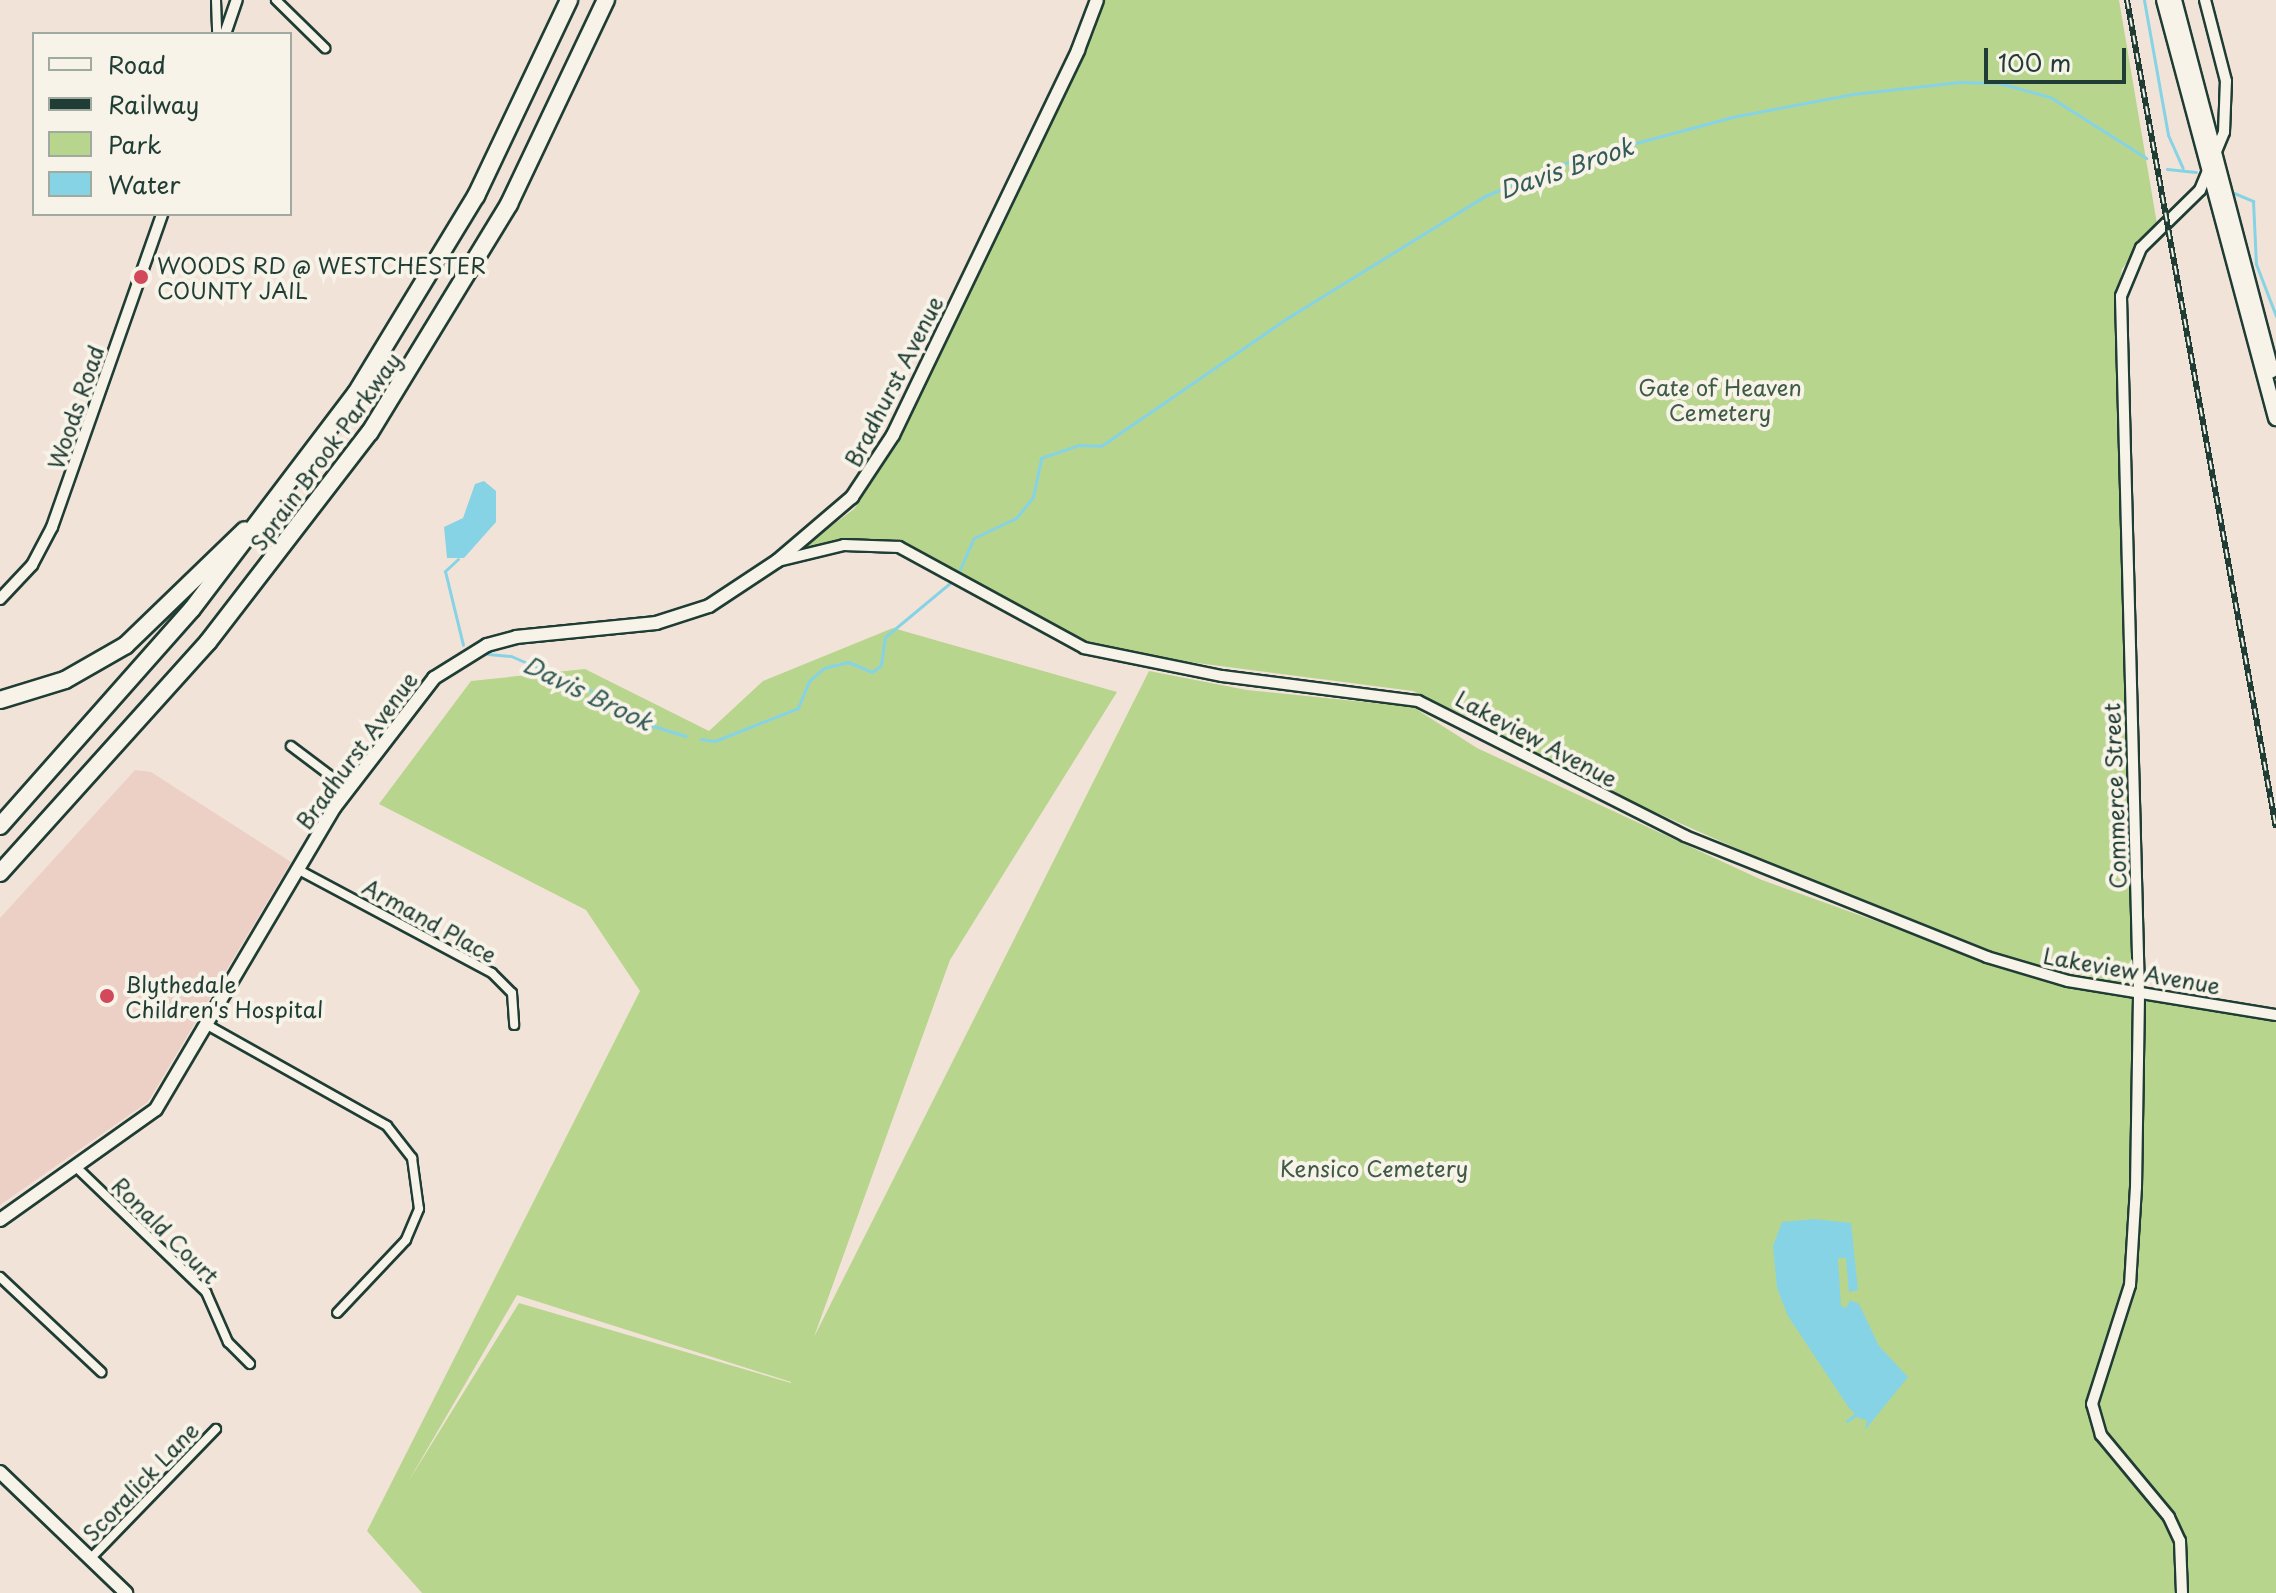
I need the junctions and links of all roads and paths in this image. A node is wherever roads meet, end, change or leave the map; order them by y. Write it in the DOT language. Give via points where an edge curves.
graph roads {
  1 [pos="216,0"];
  2 [pos="237,0"];
  3 [pos="276,0"];
  4 [pos="569,0"];
  5 [pos="606,0"];
  6 [pos="1097,0"];
  7 [pos="2164,0"];
  8 [pos="2174,0"];
  9 [pos="2205,0"];
  10 [pos="217,32"];
  11 [pos="226,32"];
  12 [pos="325,48"];
  13 [pos="2214,159"];
  14 [pos="2208,175"];
  15 [pos="161,216"];
  16 [pos="2276,386"];
  17 [pos="2276,418"];
  18 [pos="296,477"];
  19 [pos="777,561"];
  20 [pos="0,599"];
  21 [pos="0,700"];
  22 [pos="291,746"];
  23 [pos="96,771"];
  24 [pos="348,789"];
  25 [pos="0,826"];
  26 [pos="297,869"];
  27 [pos="0,873"];
  28 [pos="0,886"];
  29 [pos="2139,994"];
  30 [pos="2276,1015"];
  31 [pos="514,1025"];
  32 [pos="209,1026"];
  33 [pos="75,1166"];
  34 [pos="0,1220"];
  35 [pos="0,1277"];
  36 [pos="337,1313"];
  37 [pos="250,1364"];
  38 [pos="101,1372"];
  39 [pos="216,1429"];
  40 [pos="0,1472"];
  41 [pos="90,1559"];
  42 [pos="126,1593"];
  43 [pos="2182,1593"];
  1 -- 10 [label="street"];
  2 -- 11 [label="street"];
  3 -- 12 [label="street"];
  4 -- 18 [label="highway, Sprain Brook Parkway" via="513,124 443,255"];
  5 -- 23 [label="highway, Sprain Brook Parkway" via="509,204 408,375 270,565"];
  6 -- 19 [label="main road, Bradhurst Avenue" via="1058,93 879,460 852,497"];
  7 -- 14 [label="highway"];
  8 -- 13 [label="highway"];
  9 -- 13 [label="street, Commerce Street" via="2228,97"];
  13 -- 14 [label="street, Commerce Street"];
  13 -- 16 [label="highway"];
  14 -- 17 [label="highway"];
  14 -- 29 [label="street, Commerce Street" via="2191,202 2137,254 2121,296"];
  15 -- 20 [label="street, Woods Road" via="52,527 32,565"];
  18 -- 21 [label="highway" via="126,645 65,680"];
  18 -- 25 [label="highway, Sprain Brook Parkway" via="164,644"];
  19 -- 24 [label="main road, Bradhurst Avenue" via="709,606 679,617 516,637 467,656 415,699"];
  19 -- 29 [label="street, Lakeview Avenue" via="844,545 899,547 1084,648 1222,676 1418,701 1714,849 2013,966"];
  22 -- 24 [label="street"];
  23 -- 27 [label="highway, Sprain Brook Parkway"];
  23 -- 28 [label="highway"];
  24 -- 26 [label="main road, Bradhurst Avenue"];
  26 -- 31 [label="street, Armand Place" via="492,973 512,993"];
  26 -- 32 [label="main road, Bradhurst Avenue"];
  29 -- 30 [label="street, Lakeview Avenue"];
  29 -- 43 [label="street, Commerce Street" via="2130,1285 2092,1404 2101,1435 2163,1509 2180,1541"];
  32 -- 33 [label="main road, Bradhurst Avenue" via="156,1109"];
  32 -- 36 [label="street" via="387,1126 412,1158 419,1209 406,1240"];
  33 -- 34 [label="main road, Bradhurst Avenue"];
  33 -- 37 [label="street, Ronald Court" via="206,1292 228,1342"];
  35 -- 38 [label="street"];
  39 -- 41 [label="street, Scoralick Lane"];
  40 -- 41 [label="main road"];
  41 -- 42 [label="main road"];
}
